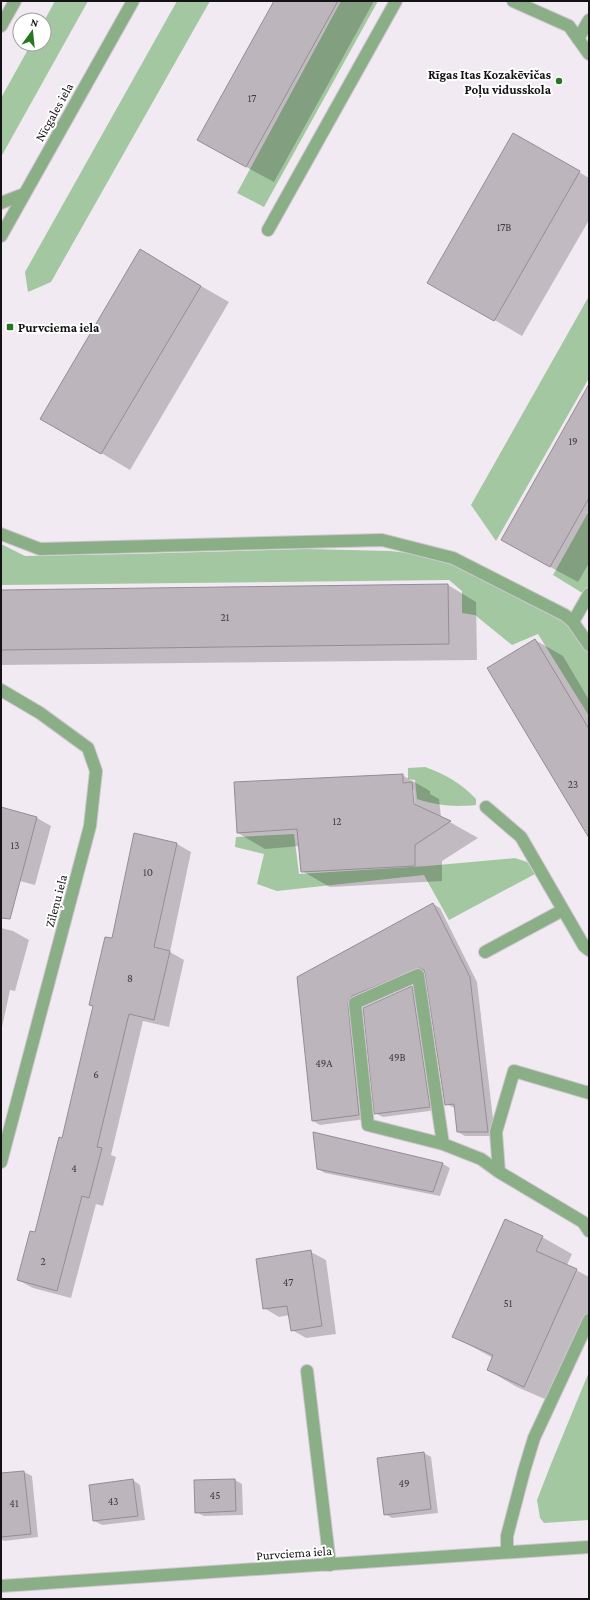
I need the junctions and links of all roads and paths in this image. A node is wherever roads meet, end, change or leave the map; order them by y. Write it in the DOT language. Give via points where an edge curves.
graph roads {
  1 [pos="15,1"];
  2 [pos="133,1"];
  3 [pos="396,1"];
  4 [pos="513,1"];
  5 [pos="589,20"];
  6 [pos="1,26"];
  7 [pos="578,39"];
  8 [pos="589,54"];
  9 [pos="24,194"];
  10 [pos="1,203"];
  11 [pos="268,230"];
  12 [pos="1,236"];
  13 [pos="1,534"];
  14 [pos="589,594"];
  15 [pos="573,622"];
  16 [pos="589,645"];
  17 [pos="1,690"];
  18 [pos="486,807"];
  19 [pos="563,910"];
  20 [pos="589,950"];
  21 [pos="485,952"];
  22 [pos="589,1093"];
  23 [pos="443,1144"];
  24 [pos="1,1162"];
  25 [pos="499,1172"];
  26 [pos="589,1231"];
  27 [pos="589,1320"];
  28 [pos="307,1371"];
  29 [pos="589,1547"];
  30 [pos="507,1552"];
  31 [pos="330,1565"];
  32 [pos="1,1586"];
  1 -- 6 [label="street"];
  2 -- 9 [label="street, Nīcgales iela"];
  3 -- 11 [label="street"];
  4 -- 7 [label="street" via="569,26"];
  5 -- 7 [label="street"];
  7 -- 8 [label="street"];
  9 -- 10 [label="street"];
  9 -- 12 [label="street, Nīcgales iela"];
  13 -- 15 [label="street" via="40,549 382,540 453,558 565,615"];
  14 -- 15 [label="street"];
  15 -- 16 [label="street"];
  17 -- 24 [label="street, Zileņu iela" via="88,748 96,771 90,826"];
  18 -- 19 [label="street" via="521,837"];
  19 -- 20 [label="street" via="584,946"];
  19 -- 21 [label="street"];
  22 -- 25 [label="street" via="514,1072 496,1132"];
  23 -- 23 [label="street" via="421,990 418,975 355,1003 368,1126"];
  23 -- 25 [label="street" via="481,1159"];
  25 -- 26 [label="street" via="583,1222"];
  27 -- 30 [label="street" via="534,1438 507,1536"];
  28 -- 31 [label="street"];
  29 -- 30 [label="street, Purvciema iela"];
  30 -- 31 [label="street, Purvciema iela"];
  31 -- 32 [label="street, Purvciema iela"];
}
